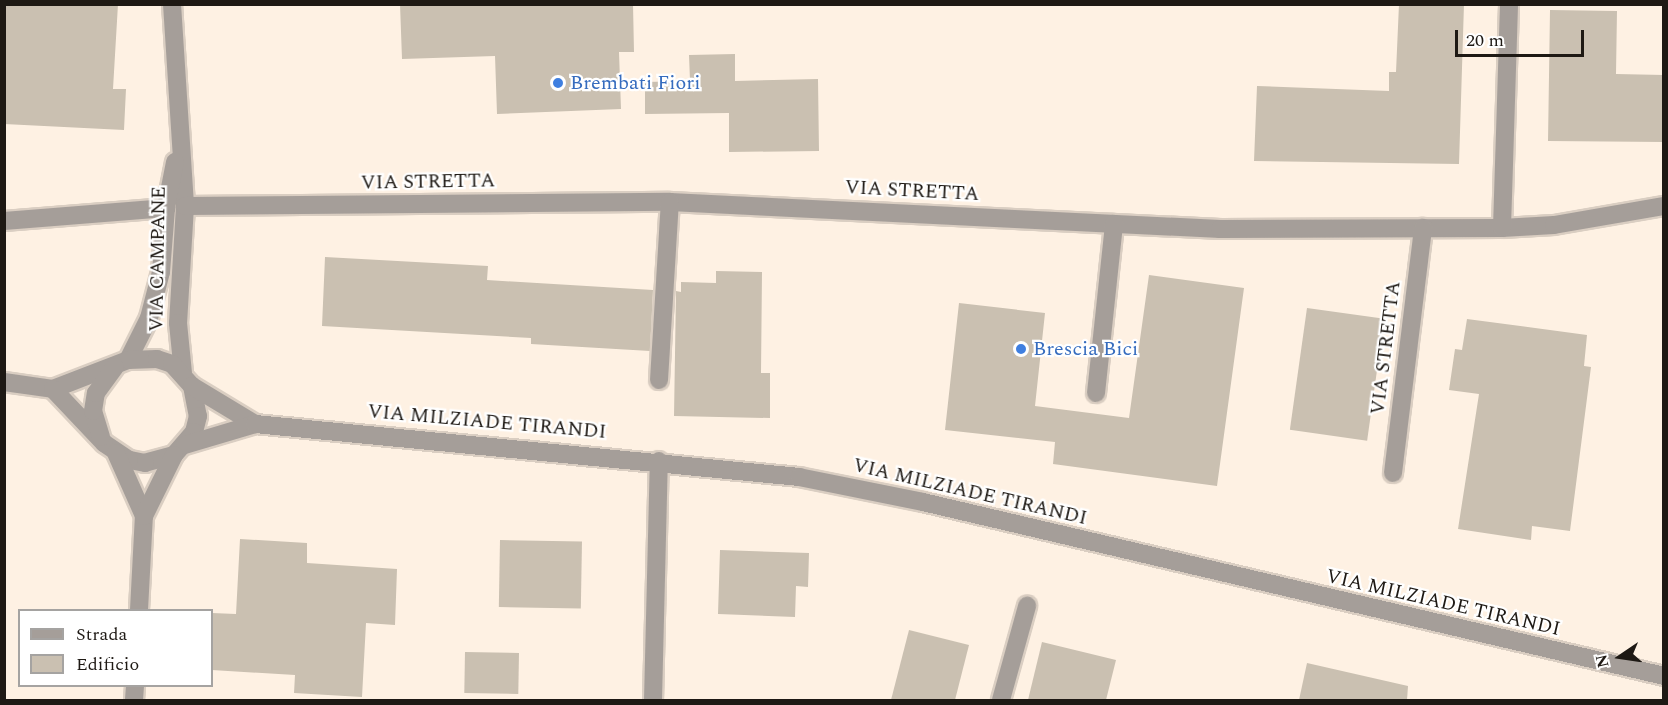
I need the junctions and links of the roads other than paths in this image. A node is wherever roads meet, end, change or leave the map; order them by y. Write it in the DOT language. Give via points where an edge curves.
graph roads {
  1 [pos="172,4"];
  2 [pos="1509,4"];
  3 [pos="178,145"];
  4 [pos="670,202"];
  5 [pos="185,206"];
  6 [pos="1664,206"];
  7 [pos="166,208"];
  8 [pos="4,221"];
  9 [pos="1114,224"];
  10 [pos="1423,228"];
  11 [pos="1502,228"];
  12 [pos="122,363"];
  13 [pos="188,379"];
  14 [pos="659,380"];
  15 [pos="4,382"];
  16 [pos="53,389"];
  17 [pos="1096,393"];
  18 [pos="255,424"];
  19 [pos="110,448"];
  20 [pos="180,450"];
  21 [pos="659,461"];
  22 [pos="1393,473"];
  23 [pos="144,516"];
  24 [pos="1027,606"];
  25 [pos="139,609"];
  26 [pos="1664,676"];
  27 [pos="653,700"];
  28 [pos="1001,700"];
  1 -- 3 [label="street, VIA CAMPANE"];
  2 -- 11 [label="street"];
  3 -- 5 [label="street, VIA CAMPANE"];
  3 -- 7 [label="street, VIA CAMPANE"];
  4 -- 5 [label="street, VIA STRETTA"];
  4 -- 9 [label="street, VIA STRETTA"];
  4 -- 14 [label="street"];
  5 -- 13 [label="street, VIA CAMPANE" via="178,322"];
  6 -- 11 [label="street, VIA STRETTA" via="1554,225"];
  7 -- 8 [label="street"];
  7 -- 12 [label="street, VIA CAMPANE" via="161,272 149,318"];
  9 -- 10 [label="street, VIA STRETTA" via="1220,229"];
  9 -- 17 [label="street"];
  10 -- 11 [label="street, VIA STRETTA"];
  10 -- 22 [label="street, VIA STRETTA"];
  12 -- 13 [label="street, VIA MILZIADE TIRANDI" via="157,359"];
  12 -- 16 [label="street, VIA MILZIADE TIRANDI"];
  12 -- 19 [label="street" via="96,393 93,411"];
  13 -- 18 [label="street, VIA MILZIADE TIRANDI"];
  13 -- 20 [label="street" via="198,416"];
  15 -- 16 [label="street, VIA MILZIADE TIRANDI"];
  16 -- 19 [label="street, VIA MILZIADE TIRANDI"];
  18 -- 20 [label="street, VIA MILZIADE TIRANDI"];
  18 -- 21 [label="street, VIA MILZIADE TIRANDI"];
  19 -- 20 [label="street, VIA MILZIADE TIRANDI" via="145,463"];
  19 -- 23 [label="street"];
  20 -- 23 [label="street"];
  21 -- 26 [label="street, VIA MILZIADE TIRANDI" via="799,477 922,502"];
  21 -- 27 [label="street"];
  23 -- 25 [label="street"];
  24 -- 28 [label="street"];
}
